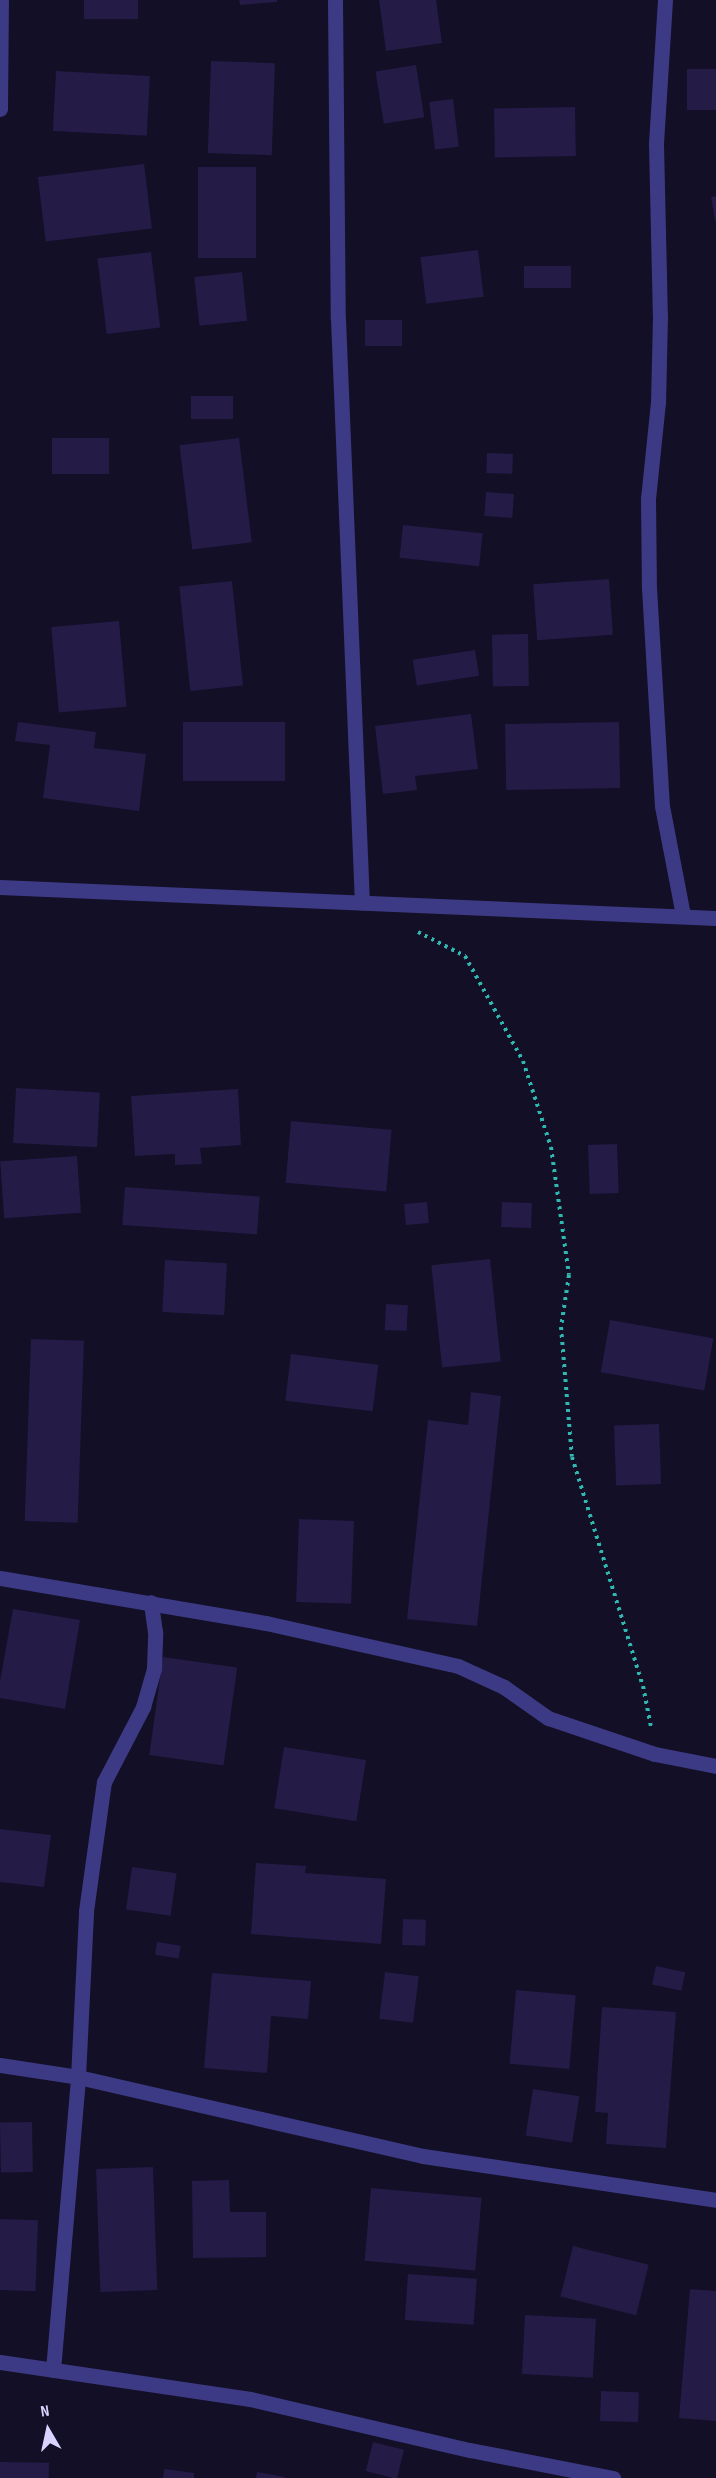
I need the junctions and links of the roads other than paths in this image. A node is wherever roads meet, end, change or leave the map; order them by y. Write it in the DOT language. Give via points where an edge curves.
graph roads {
  1 [pos="1,0"];
  2 [pos="336,0"];
  3 [pos="665,0"];
  4 [pos="0,109"];
  5 [pos="0,887"];
  6 [pos="362,903"];
  7 [pos="683,915"];
  8 [pos="716,918"];
  9 [pos="0,1578"];
  10 [pos="151,1602"];
  11 [pos="716,1766"];
  12 [pos="0,2065"];
  13 [pos="78,2077"];
  14 [pos="716,2200"];
  15 [pos="0,2362"];
  16 [pos="53,2370"];
  17 [pos="613,2478"];
  1 -- 4 [label="street"];
  2 -- 6 [label="street" via="338,319"];
  3 -- 7 [label="street" via="656,144 660,316 658,402 648,498 649,588 662,806"];
  5 -- 6 [label="street"];
  6 -- 7 [label="street"];
  7 -- 8 [label="street"];
  9 -- 10 [label="street"];
  10 -- 11 [label="street" via="458,1666 504,1686 548,1718 655,1754"];
  10 -- 13 [label="street" via="154,1669 143,1707 104,1782 86,1911"];
  12 -- 13 [label="street"];
  13 -- 14 [label="street" via="423,2156"];
  13 -- 16 [label="street"];
  15 -- 16 [label="street"];
  16 -- 17 [label="street" via="250,2399 470,2450"];
}
